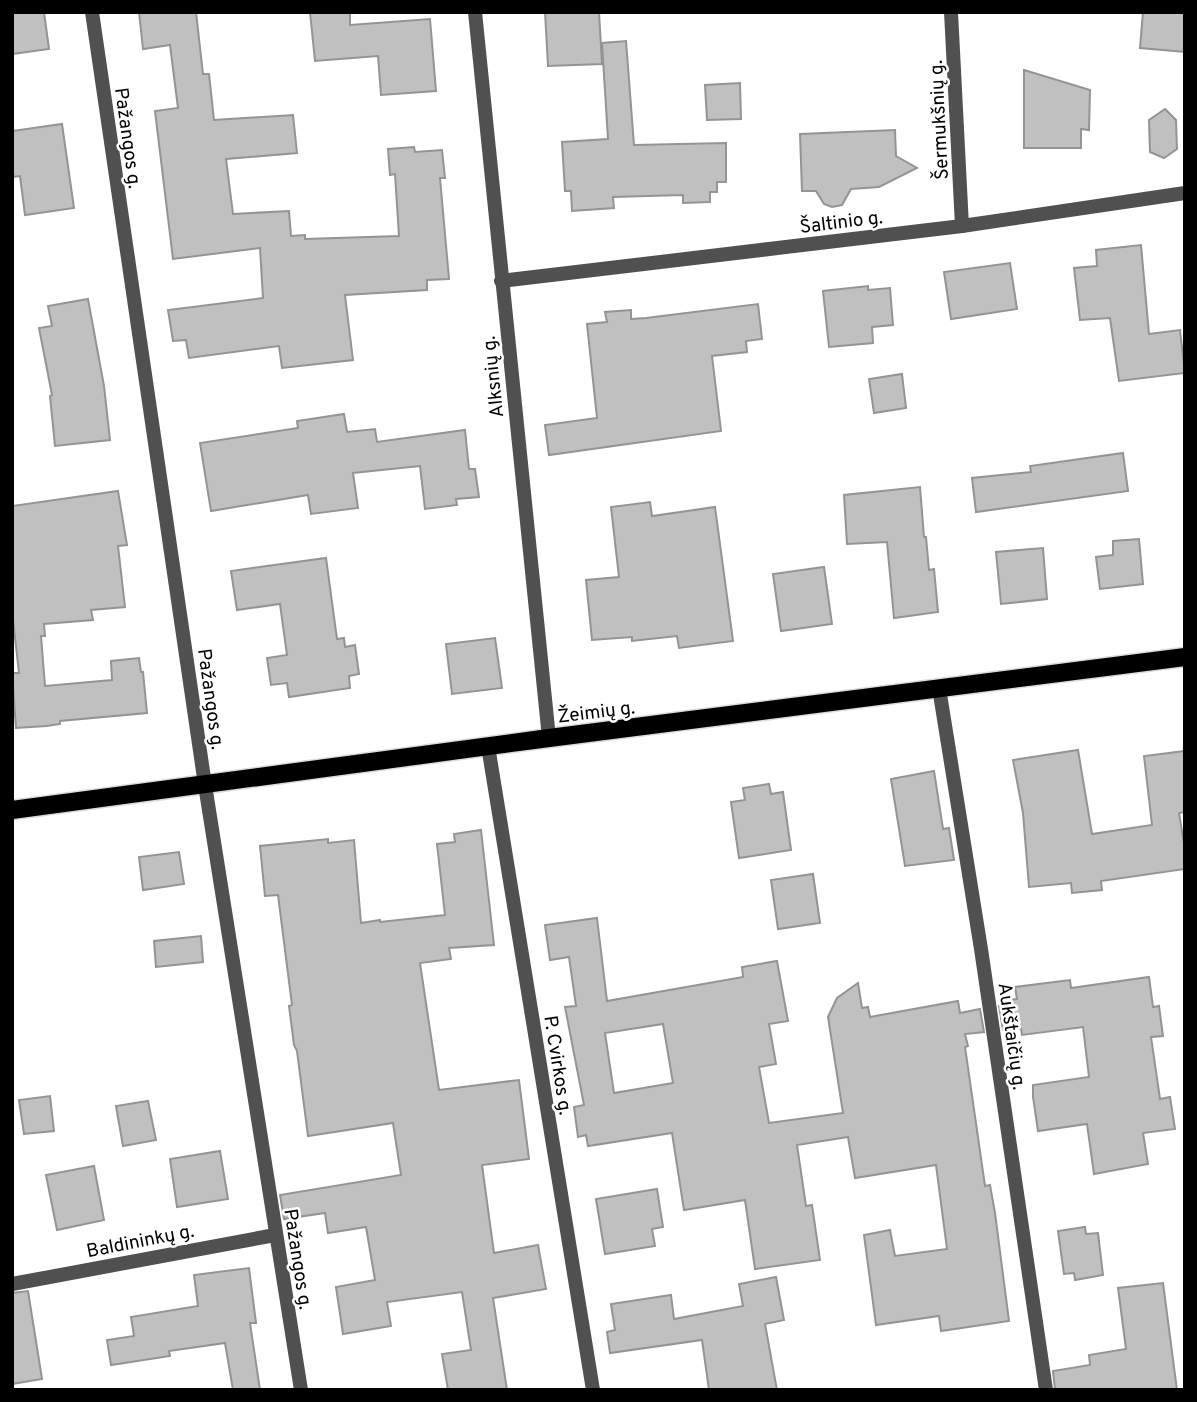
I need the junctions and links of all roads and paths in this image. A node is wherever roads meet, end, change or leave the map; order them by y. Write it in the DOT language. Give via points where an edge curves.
graph roads {
  1 [pos="92,12"];
  2 [pos="475,12"];
  3 [pos="951,12"];
  4 [pos="1185,193"];
  5 [pos="962,226"];
  6 [pos="501,281"];
  7 [pos="1185,657"];
  8 [pos="939,688"];
  9 [pos="549,738"];
  10 [pos="488,746"];
  11 [pos="205,785"];
  12 [pos="12,810"];
  13 [pos="275,1235"];
  14 [pos="12,1284"];
  15 [pos="301,1390"];
  16 [pos="593,1390"];
  17 [pos="1046,1390"];
  1 -- 11 [label="street, Pažangos g."];
  2 -- 6 [label="street, Alksnių g."];
  3 -- 5 [label="street, Šermukšnių g."];
  4 -- 5 [label="street, Šaltinio g."];
  5 -- 6 [label="street, Šaltinio g."];
  6 -- 9 [label="street, Alksnių g."];
  7 -- 8 [label="main road, Žeimių g."];
  8 -- 9 [label="main road, Žeimių g."];
  8 -- 17 [label="street, Aukštaičių g."];
  9 -- 10 [label="main road, Žeimių g."];
  10 -- 11 [label="main road, Žeimių g."];
  10 -- 16 [label="street, P. Cvirkos g."];
  11 -- 12 [label="main road, Žeimių g."];
  11 -- 13 [label="street, Pažangos g."];
  13 -- 14 [label="street, Baldininkų g."];
  13 -- 15 [label="street, Pažangos g."];
}
